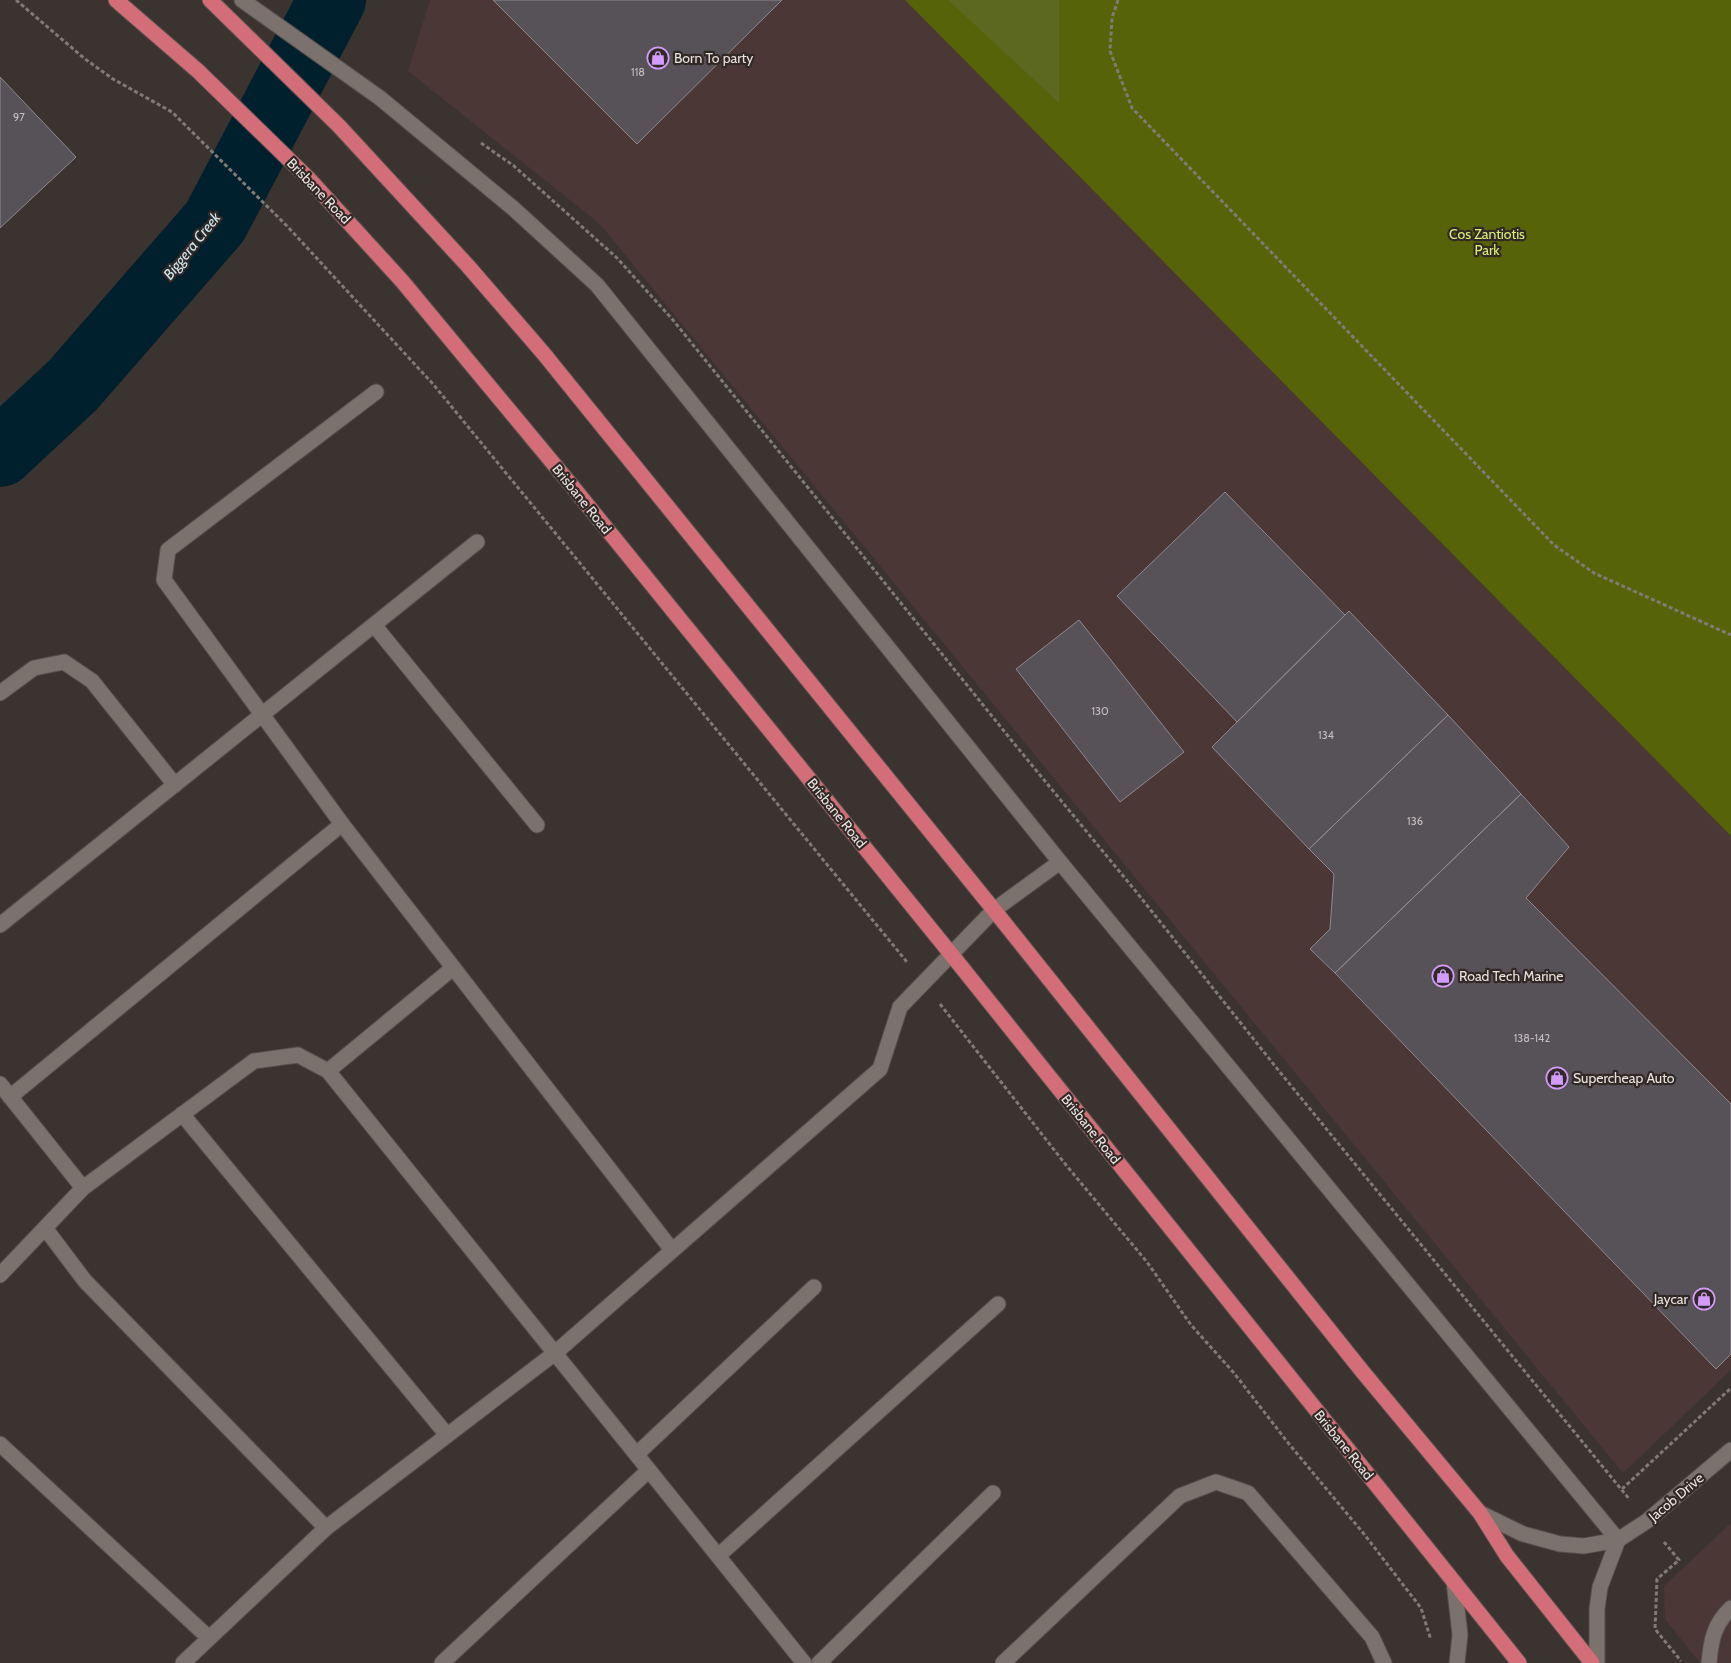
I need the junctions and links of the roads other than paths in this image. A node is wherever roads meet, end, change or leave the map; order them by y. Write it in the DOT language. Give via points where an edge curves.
graph roads {
  1 [pos="116,0"];
  2 [pos="210,0"];
  3 [pos="242,0"];
  4 [pos="376,392"];
  5 [pos="477,542"];
  6 [pos="374,625"];
  7 [pos="0,693"];
  8 [pos="262,715"];
  9 [pos="175,784"];
  10 [pos="342,824"];
  11 [pos="537,825"];
  12 [pos="1060,862"];
  13 [pos="994,910"];
  14 [pos="0,925"];
  15 [pos="951,954"];
  16 [pos="453,968"];
  17 [pos="328,1071"];
  18 [pos="0,1084"];
  19 [pos="10,1097"];
  20 [pos="182,1114"];
  21 [pos="83,1188"];
  22 [pos="45,1228"];
  23 [pos="672,1250"];
  24 [pos="0,1275"];
  25 [pos="814,1287"];
  26 [pos="998,1304"];
  27 [pos="555,1353"];
  28 [pos="447,1436"];
  29 [pos="0,1444"];
  30 [pos="1731,1450"];
  31 [pos="636,1454"];
  32 [pos="649,1470"];
  33 [pos="994,1492"];
  34 [pos="1480,1513"];
  35 [pos="326,1528"];
  36 [pos="1618,1540"];
  37 [pos="718,1556"];
  38 [pos="1454,1582"];
  39 [pos="1731,1608"];
  40 [pos="209,1638"];
  41 [pos="183,1663"];
  42 [pos="442,1663"];
  43 [pos="804,1663"];
  44 [pos="819,1663"];
  45 [pos="1004,1663"];
  46 [pos="1384,1663"];
  47 [pos="1457,1663"];
  48 [pos="1519,1663"];
  49 [pos="1592,1663"];
  50 [pos="1597,1663"];
  51 [pos="1709,1663"];
  1 -- 15 [label="highway, Brisbane Road" via="198,71 310,179 402,281"];
  2 -- 13 [label="highway" via="339,126 544,354"];
  3 -- 12 [label="street" via="380,98 514,209 597,285"];
  4 -- 8 [label="street" via="168,550 164,580"];
  5 -- 6 [label="street"];
  6 -- 8 [label="street"];
  6 -- 11 [label="street"];
  7 -- 9 [label="street" via="34,668 64,662 92,681"];
  8 -- 9 [label="street"];
  8 -- 10 [label="street"];
  9 -- 14 [label="street"];
  10 -- 16 [label="street"];
  10 -- 19 [label="street"];
  12 -- 13 [label="street"];
  12 -- 36 [label="street"];
  13 -- 15 [label="street"];
  13 -- 34 [label="highway" via="1362,1371"];
  15 -- 23 [label="street" via="900,1007 880,1069"];
  15 -- 38 [label="highway, Brisbane Road"];
  16 -- 17 [label="street"];
  16 -- 23 [label="street"];
  17 -- 20 [label="street" via="298,1054 254,1061"];
  17 -- 27 [label="street"];
  18 -- 19 [label="street"];
  19 -- 21 [label="street"];
  20 -- 21 [label="street"];
  20 -- 28 [label="street"];
  21 -- 22 [label="street"];
  22 -- 24 [label="street"];
  22 -- 35 [label="street" via="85,1281"];
  23 -- 27 [label="street"];
  25 -- 31 [label="street"];
  26 -- 37 [label="street"];
  27 -- 28 [label="street"];
  27 -- 31 [label="street"];
  28 -- 35 [label="street"];
  29 -- 40 [label="street"];
  30 -- 36 [label="street, Jacob Drive" via="1647,1522"];
  31 -- 32 [label="street"];
  32 -- 37 [label="street"];
  32 -- 42 [label="street"];
  33 -- 44 [label="street"];
  34 -- 36 [label="street, Jacob Drive" via="1523,1534 1560,1544 1584,1546"];
  34 -- 49 [label="highway" via="1507,1556"];
  35 -- 40 [label="street"];
  36 -- 50 [label="street" via="1600,1587"];
  37 -- 43 [label="street"];
  38 -- 47 [label="street" via="1460,1635"];
  38 -- 48 [label="highway, Brisbane Road"];
  39 -- 51 [label="street" via="1724,1614 1711,1639"];
  40 -- 41 [label="street"];
  45 -- 46 [label="street" via="1180,1496 1216,1482 1248,1493 1372,1637"];
}
